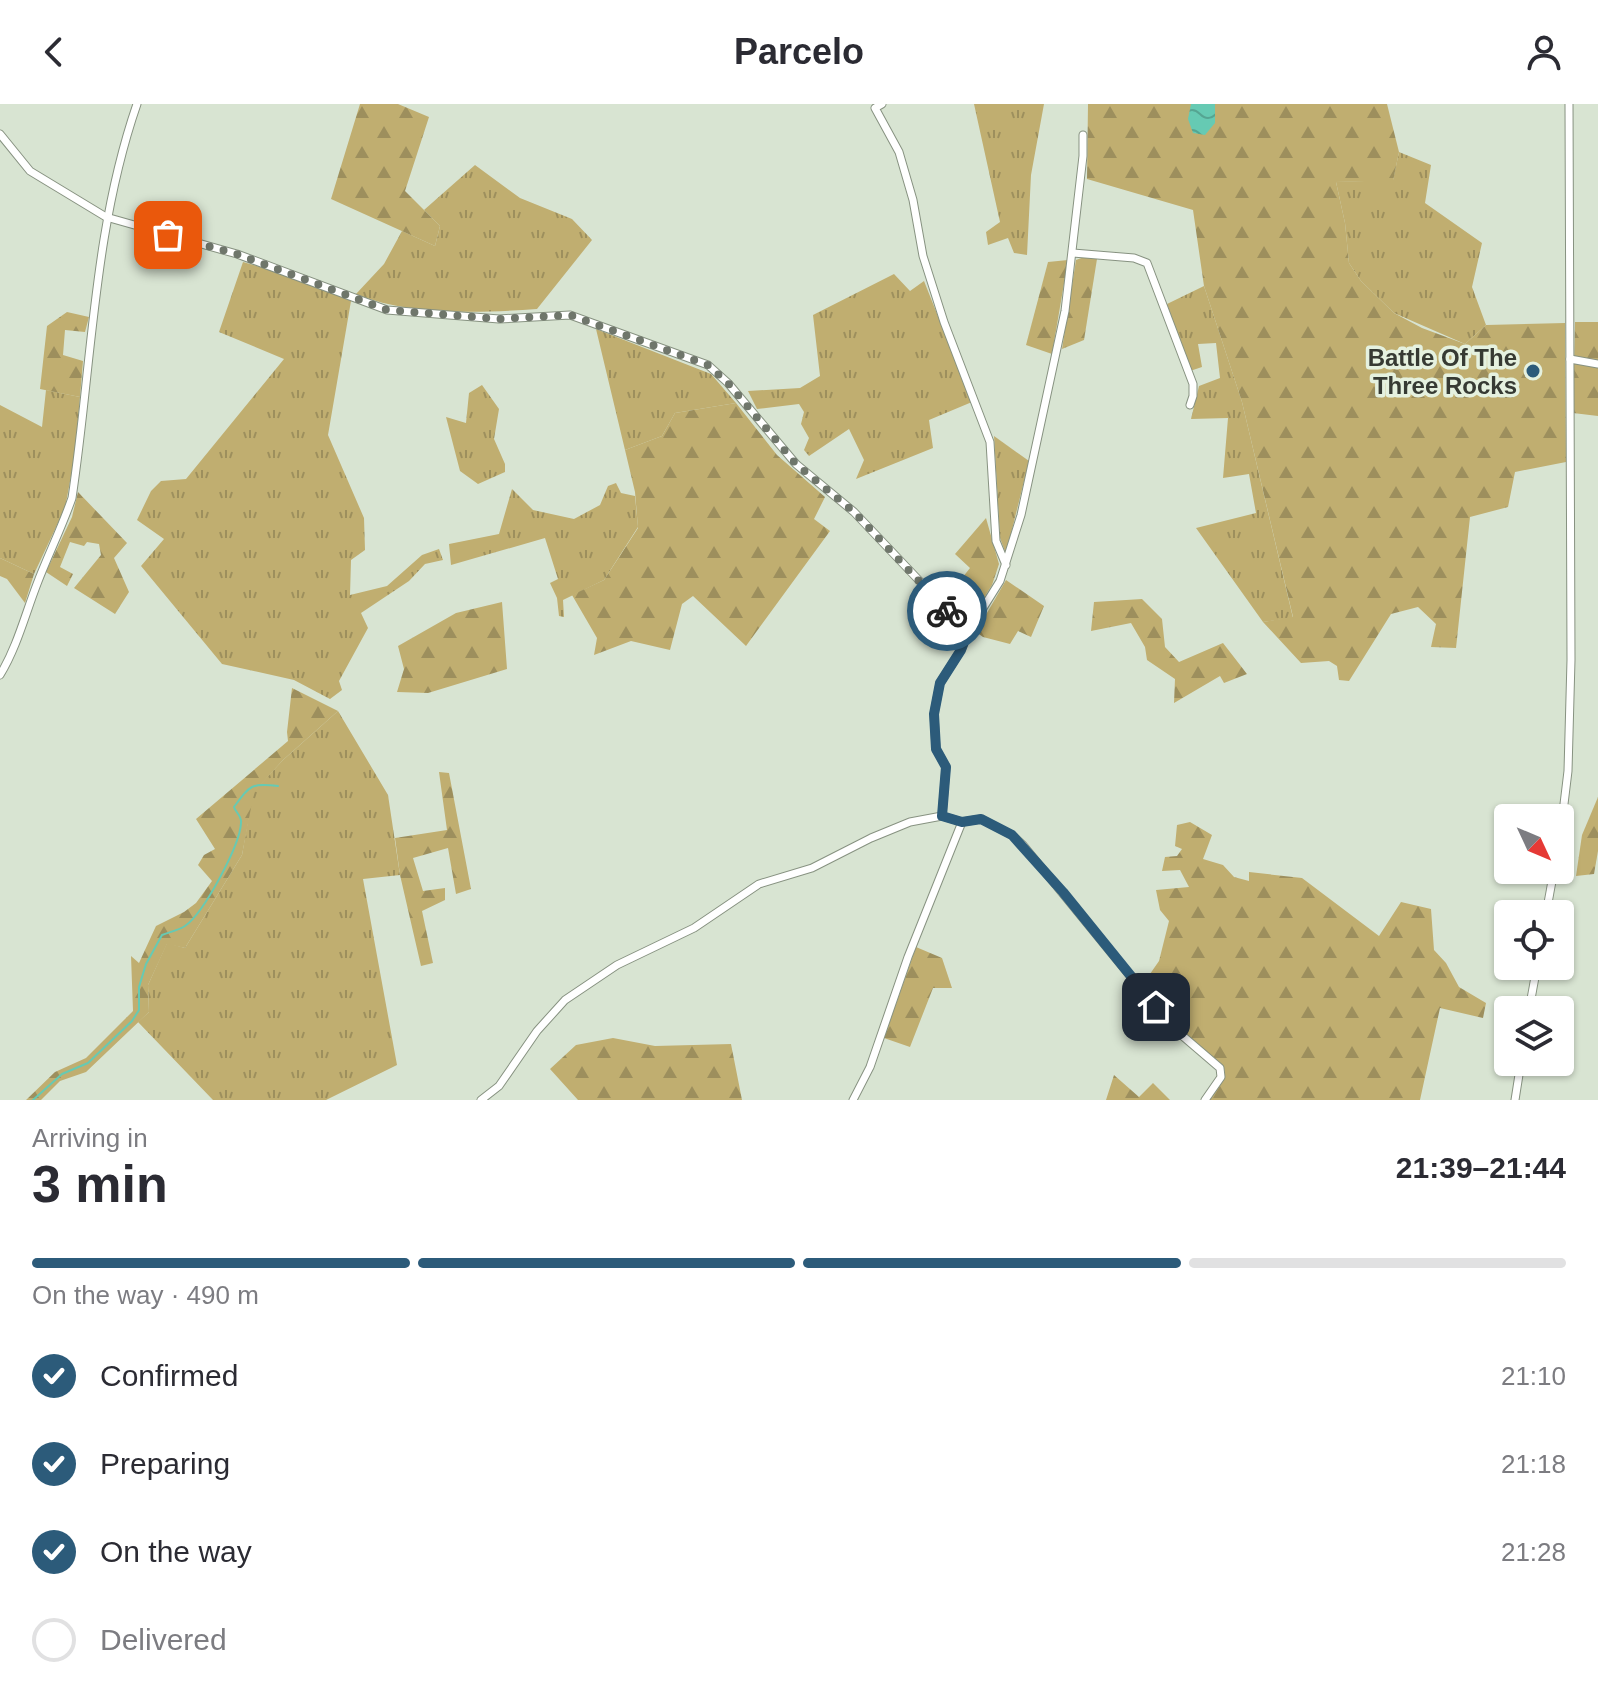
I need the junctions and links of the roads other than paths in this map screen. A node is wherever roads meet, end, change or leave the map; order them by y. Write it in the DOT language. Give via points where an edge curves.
graph roads {
  1 [pos="137,104"];
  2 [pos="882,104"];
  3 [pos="1569,104"];
  4 [pos="0,134"];
  5 [pos="1083,135"];
  6 [pos="106,217"];
  7 [pos="1073,253"];
  8 [pos="1570,359"];
  9 [pos="1598,364"];
  10 [pos="1190,405"];
  11 [pos="1006,565"];
  12 [pos="968,632"];
  13 [pos="0,675"];
  14 [pos="1564,804"];
  15 [pos="942,816"];
  16 [pos="962,822"];
  17 [pos="1519,1076"];
  18 [pos="481,1100"];
  19 [pos="853,1100"];
  20 [pos="1205,1100"];
  21 [pos="1515,1100"];
  1 -- 6 [label="street"];
  2 -- 11 [label="street" via="875,108 899,152 923,256 990,442 996,541"];
  3 -- 8 [label="street"];
  4 -- 6 [label="street" via="30,171"];
  5 -- 7 [label="street"];
  6 -- 12 [label="street" via="237,254 387,310 499,319 570,315 708,365 796,464 854,512"];
  6 -- 13 [label="street" via="72,498"];
  7 -- 10 [label="street" via="1147,263 1193,384"];
  7 -- 11 [label="street" via="1043,421"];
  8 -- 9 [label="street"];
  8 -- 14 [label="street" via="1571,660"];
  11 -- 12 [label="street"];
  12 -- 15 [label="street" via="940,683 934,714 936,749 946,767"];
  15 -- 16 [label="street"];
  15 -- 18 [label="street" via="910,822 812,868 759,884 694,928 617,965 565,1000 499,1086"];
  16 -- 19 [label="street"];
  16 -- 20 [label="street" via="981,819 1023,845 1171,1026 1220,1068 1221,1077"];
  17 -- 21 [label="street"];
}
